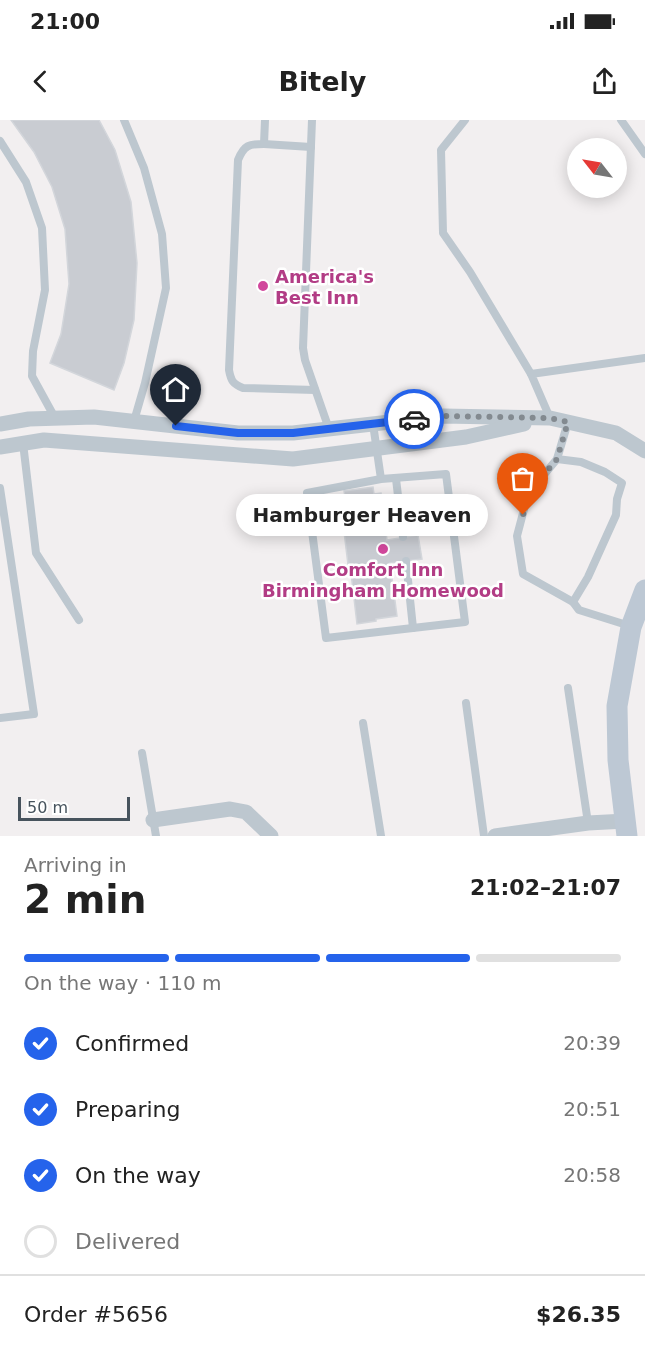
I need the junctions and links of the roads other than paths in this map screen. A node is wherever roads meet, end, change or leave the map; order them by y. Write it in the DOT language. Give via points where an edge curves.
graph roads {
  1 [pos="124,120"];
  2 [pos="265,120"];
  3 [pos="312,120"];
  4 [pos="465,120"];
  5 [pos="621,120"];
  6 [pos="0,141"];
  7 [pos="264,144"];
  8 [pos="311,147"];
  9 [pos="645,154"];
  10 [pos="645,358"];
  11 [pos="531,374"];
  12 [pos="315,390"];
  13 [pos="55,418"];
  14 [pos="550,418"];
  15 [pos="134,421"];
  16 [pos="568,422"];
  17 [pos="0,423"];
  18 [pos="373,424"];
  19 [pos="329,429"];
  20 [pos="23,443"];
  21 [pos="0,447"];
  22 [pos="377,448"];
  23 [pos="645,451"];
  24 [pos="557,459"];
  25 [pos="381,479"];
  26 [pos="396,479"];
  27 [pos="0,488"];
  28 [pos="403,537"];
  29 [pos="406,561"];
  30 [pos="645,590"];
  31 [pos="573,602"];
  32 [pos="79,620"];
  33 [pos="631,627"];
  34 [pos="413,628"];
  35 [pos="568,688"];
  36 [pos="466,703"];
  37 [pos="0,718"];
  38 [pos="363,723"];
  39 [pos="142,753"];
  40 [pos="153,820"];
  41 [pos="588,823"];
  42 [pos="626,829"];
  43 [pos="156,836"];
  44 [pos="271,836"];
  45 [pos="381,836"];
  46 [pos="484,836"];
  47 [pos="495,836"];
  1 -- 15 [label="lane" via="144,168 162,234 166,288"];
  2 -- 7 [label="lane"];
  3 -- 8 [label="lane"];
  4 -- 11 [label="lane" via="441,150 443,233"];
  5 -- 9 [label="lane"];
  6 -- 13 [label="lane" via="26,182 42,228 45,290 32,376"];
  7 -- 8 [label="lane"];
  7 -- 12 [label="lane" via="245,147 238,160 231,380 243,388"];
  8 -- 12 [label="lane" via="303,348"];
  10 -- 11 [label="lane"];
  11 -- 14 [label="lane"];
  12 -- 19 [label="lane"];
  13 -- 15 [label="street"];
  13 -- 17 [label="street"];
  14 -- 16 [label="street"];
  14 -- 18 [label="street" via="443,416"];
  14 -- 22 [label="street" via="466,437"];
  15 -- 19 [label="street" via="238,433"];
  16 -- 23 [label="street" via="616,434"];
  16 -- 24 [label="lane"];
  18 -- 19 [label="street"];
  18 -- 22 [label="lane"];
  20 -- 21 [label="street"];
  20 -- 22 [label="street" via="45,440 292,459"];
  20 -- 32 [label="lane" via="36,553"];
  22 -- 25 [label="lane"];
  24 -- 31 [label="lane" via="528,494 517,536 523,574"];
  24 -- 31 [label="lane" via="581,462 622,483 616,515"];
  25 -- 26 [label="lane"];
  25 -- 34 [label="lane" via="307,493 326,638"];
  26 -- 28 [label="lane"];
  26 -- 34 [label="lane" via="446,474 465,622"];
  27 -- 37 [label="lane" via="34,714"];
  29 -- 34 [label="lane"];
  30 -- 33 [label="main road"];
  31 -- 33 [label="lane" via="579,610"];
  33 -- 42 [label="main road" via="617,706"];
  35 -- 41 [label="lane"];
  36 -- 46 [label="lane"];
  38 -- 45 [label="lane"];
  39 -- 40 [label="lane"];
  40 -- 43 [label="lane"];
  40 -- 44 [label="street" via="230,809 246,812"];
  41 -- 42 [label="street"];
  41 -- 47 [label="street"];
}
